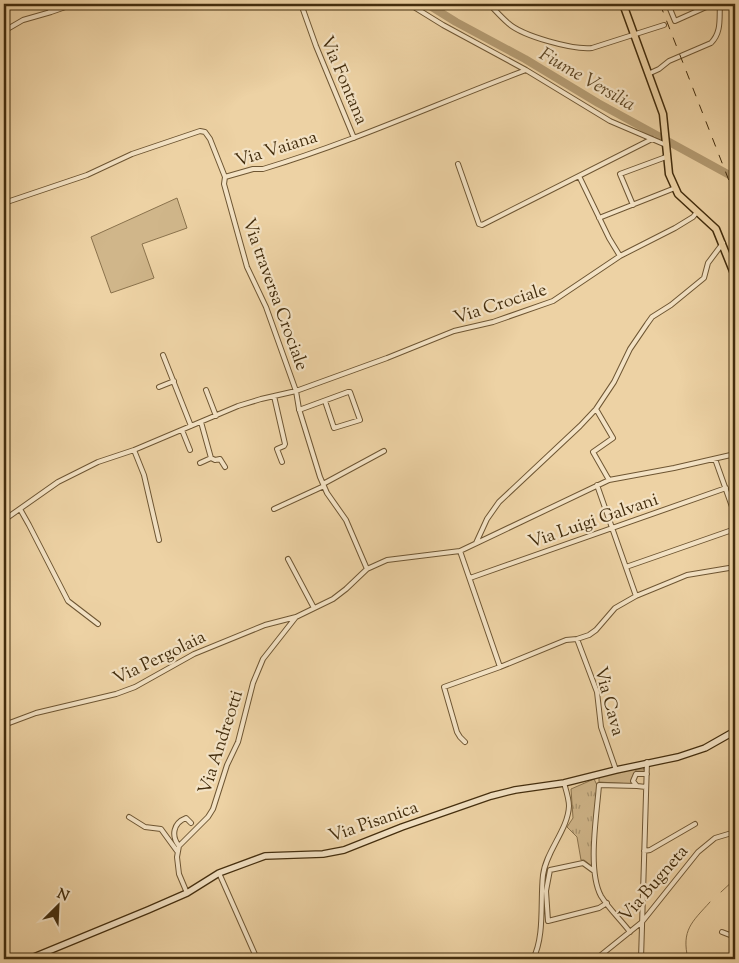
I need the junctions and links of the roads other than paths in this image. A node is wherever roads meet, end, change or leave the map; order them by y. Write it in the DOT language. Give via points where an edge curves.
graph roads {
  1 [pos="48,4"];
  2 [pos="74,4"];
  3 [pos="301,4"];
  4 [pos="409,4"];
  5 [pos="489,4"];
  6 [pos="623,4"];
  7 [pos="668,4"];
  8 [pos="713,4"];
  9 [pos="720,4"];
  10 [pos="51,12"];
  11 [pos="664,25"];
  12 [pos="4,31"];
  13 [pos="634,35"];
  14 [pos="526,70"];
  15 [pos="648,74"];
  16 [pos="354,138"];
  17 [pos="652,139"];
  18 [pos="666,144"];
  19 [pos="666,158"];
  20 [pos="458,164"];
  21 [pos="579,176"];
  22 [pos="224,177"];
  23 [pos="675,188"];
  24 [pos="4,203"];
  25 [pos="633,205"];
  26 [pos="697,212"];
  27 [pos="599,218"];
  28 [pos="723,243"];
  29 [pos="620,256"];
  30 [pos="735,276"];
  31 [pos="163,355"];
  32 [pos="174,381"];
  33 [pos="159,387"];
  34 [pos="206,390"];
  35 [pos="296,391"];
  36 [pos="274,396"];
  37 [pos="324,401"];
  38 [pos="596,408"];
  39 [pos="299,410"];
  40 [pos="216,416"];
  41 [pos="201,422"];
  42 [pos="192,426"];
  43 [pos="182,430"];
  44 [pos="134,450"];
  45 [pos="190,450"];
  46 [pos="384,451"];
  47 [pos="735,454"];
  48 [pos="212,458"];
  49 [pos="715,459"];
  50 [pos="282,462"];
  51 [pos="200,463"];
  52 [pos="225,467"];
  53 [pos="610,480"];
  54 [pos="323,485"];
  55 [pos="597,485"];
  56 [pos="726,488"];
  57 [pos="20,509"];
  58 [pos="274,509"];
  59 [pos="735,515"];
  60 [pos="4,520"];
  61 [pos="612,528"];
  62 [pos="735,529"];
  63 [pos="159,540"];
  64 [pos="476,543"];
  65 [pos="460,551"];
  66 [pos="288,559"];
  67 [pos="626,567"];
  68 [pos="735,567"];
  69 [pos="367,568"];
  70 [pos="470,578"];
  71 [pos="636,596"];
  72 [pos="314,608"];
  73 [pos="296,617"];
  74 [pos="98,624"];
  75 [pos="577,639"];
  76 [pos="500,667"];
  77 [pos="4,725"];
  78 [pos="735,731"];
  79 [pos="466,742"];
  80 [pos="647,762"];
  81 [pos="616,770"];
  82 [pos="647,774"];
  83 [pos="564,783"];
  84 [pos="637,786"];
  85 [pos="646,787"];
  86 [pos="129,817"];
  87 [pos="191,823"];
  88 [pos="695,824"];
  89 [pos="735,832"];
  90 [pos="178,849"];
  91 [pos="644,851"];
  92 [pos="594,871"];
  93 [pos="219,873"];
  94 [pos="187,893"];
  95 [pos="607,903"];
  96 [pos="642,922"];
  97 [pos="630,932"];
  98 [pos="722,932"];
  99 [pos="735,937"];
  100 [pos="29,959"];
  101 [pos="256,959"];
  102 [pos="533,959"];
  103 [pos="596,959"];
  104 [pos="641,959"];
  1 -- 10 [label="street"];
  2 -- 10 [label="street"];
  3 -- 16 [label="street, Via Fontana"];
  4 -- 14 [label="street"];
  5 -- 13 [label="street" via="516,29 581,49"];
  6 -- 13 [label="main road"];
  7 -- 8 [label="street" via="675,20"];
  9 -- 15 [label="street" via="714,41"];
  10 -- 12 [label="street" via="23,20"];
  11 -- 13 [label="street"];
  13 -- 15 [label="main road"];
  14 -- 16 [label="street, Via Vaiana"];
  14 -- 17 [label="street" via="610,121"];
  15 -- 18 [label="main road" via="663,114"];
  16 -- 22 [label="street, Via Vaiana" via="277,165"];
  17 -- 18 [label="street"];
  17 -- 21 [label="street"];
  18 -- 19 [label="main road"];
  19 -- 23 [label="main road"];
  19 -- 25 [label="street" via="620,174"];
  20 -- 21 [label="street" via="482,225"];
  21 -- 27 [label="street"];
  22 -- 24 [label="street, Via Vaiana" via="210,139 200,131"];
  22 -- 35 [label="street, Via traversa Crociale" via="248,267"];
  23 -- 25 [label="street"];
  23 -- 26 [label="main road"];
  25 -- 27 [label="street"];
  26 -- 28 [label="main road" via="713,225"];
  26 -- 29 [label="street, Via Crociale"];
  27 -- 29 [label="street"];
  28 -- 30 [label="main road"];
  28 -- 38 [label="street" via="708,263 704,278 652,317"];
  29 -- 35 [label="street, Via Crociale" via="553,301 493,322 454,331"];
  31 -- 32 [label="street"];
  32 -- 33 [label="street"];
  32 -- 42 [label="street"];
  34 -- 40 [label="street"];
  35 -- 36 [label="street, Via Crociale"];
  35 -- 39 [label="street"];
  36 -- 40 [label="street, Via Crociale"];
  36 -- 50 [label="street" via="285,444 277,449"];
  37 -- 37 [label="street" via="350,392 360,420 334,428"];
  37 -- 39 [label="street"];
  38 -- 53 [label="street" via="613,438 593,452"];
  38 -- 64 [label="street" via="499,502"];
  39 -- 54 [label="street"];
  40 -- 41 [label="street, Via Crociale"];
  41 -- 42 [label="street, Via Crociale"];
  41 -- 48 [label="street"];
  42 -- 43 [label="street, Via Crociale"];
  43 -- 44 [label="street, Via Crociale"];
  43 -- 45 [label="street"];
  44 -- 57 [label="street, Via Crociale" via="76,472"];
  44 -- 63 [label="street" via="144,475"];
  46 -- 54 [label="street"];
  47 -- 49 [label="street, Via Andreotti"];
  48 -- 51 [label="street"];
  48 -- 52 [label="street" via="220,459"];
  49 -- 53 [label="street, Via Andreotti"];
  49 -- 56 [label="street"];
  53 -- 55 [label="street, Via Andreotti"];
  54 -- 58 [label="street"];
  54 -- 69 [label="street" via="346,520"];
  55 -- 61 [label="street"];
  55 -- 64 [label="street, Via Andreotti"];
  56 -- 59 [label="street"];
  56 -- 61 [label="street, Via Luigi Galvani"];
  57 -- 60 [label="street, Via Crociale"];
  57 -- 74 [label="street" via="68,601"];
  61 -- 67 [label="street"];
  61 -- 70 [label="street, Via Luigi Galvani"];
  62 -- 67 [label="street"];
  64 -- 65 [label="street, Via Andreotti"];
  65 -- 69 [label="street, Via Andreotti" via="387,560"];
  65 -- 70 [label="street"];
  66 -- 72 [label="street"];
  67 -- 71 [label="street"];
  68 -- 71 [label="street" via="687,575"];
  69 -- 72 [label="street, Via Andreotti" via="346,590"];
  70 -- 76 [label="street"];
  71 -- 75 [label="street" via="615,608 596,630"];
  72 -- 73 [label="street, Via Andreotti"];
  73 -- 77 [label="street, Via Pergolaia" via="265,625 194,654 135,687 36,713"];
  73 -- 90 [label="street, Via Andreotti" via="258,669 238,742 213,809"];
  75 -- 76 [label="street" via="566,640"];
  75 -- 81 [label="street, Via Cava" via="596,692 601,726"];
  76 -- 79 [label="street" via="444,687 457,732"];
  78 -- 80 [label="street, Via Pisanica" via="705,748"];
  80 -- 81 [label="street, Via Pisanica"];
  80 -- 82 [label="street"];
  81 -- 83 [label="street, Via Pisanica"];
  82 -- 84 [label="street" via="634,776"];
  82 -- 85 [label="street"];
  83 -- 93 [label="street, Via Pisanica" via="491,796 402,826 344,850 265,856"];
  83 -- 102 [label="street" via="568,812 546,860 539,943"];
  84 -- 85 [label="street"];
  84 -- 92 [label="street" via="599,785"];
  85 -- 91 [label="street"];
  86 -- 90 [label="street" via="145,828 161,829"];
  87 -- 90 [label="street" via="183,818 175,828 173,834"];
  88 -- 91 [label="street"];
  89 -- 96 [label="street, Via Bugneta" via="715,838 698,852"];
  90 -- 94 [label="street" via="176,857"];
  91 -- 96 [label="street"];
  92 -- 95 [label="street" via="601,895"];
  92 -- 95 [label="street" via="583,863 550,870 546,891 548,920 599,908"];
  93 -- 94 [label="street, Via Pisanica"];
  93 -- 101 [label="street"];
  94 -- 100 [label="street, Via Pisanica"];
  95 -- 97 [label="street"];
  96 -- 97 [label="street, Via Bugneta"];
  96 -- 104 [label="street"];
  97 -- 103 [label="street, Via Bugneta"];
  98 -- 99 [label="street"];
}
